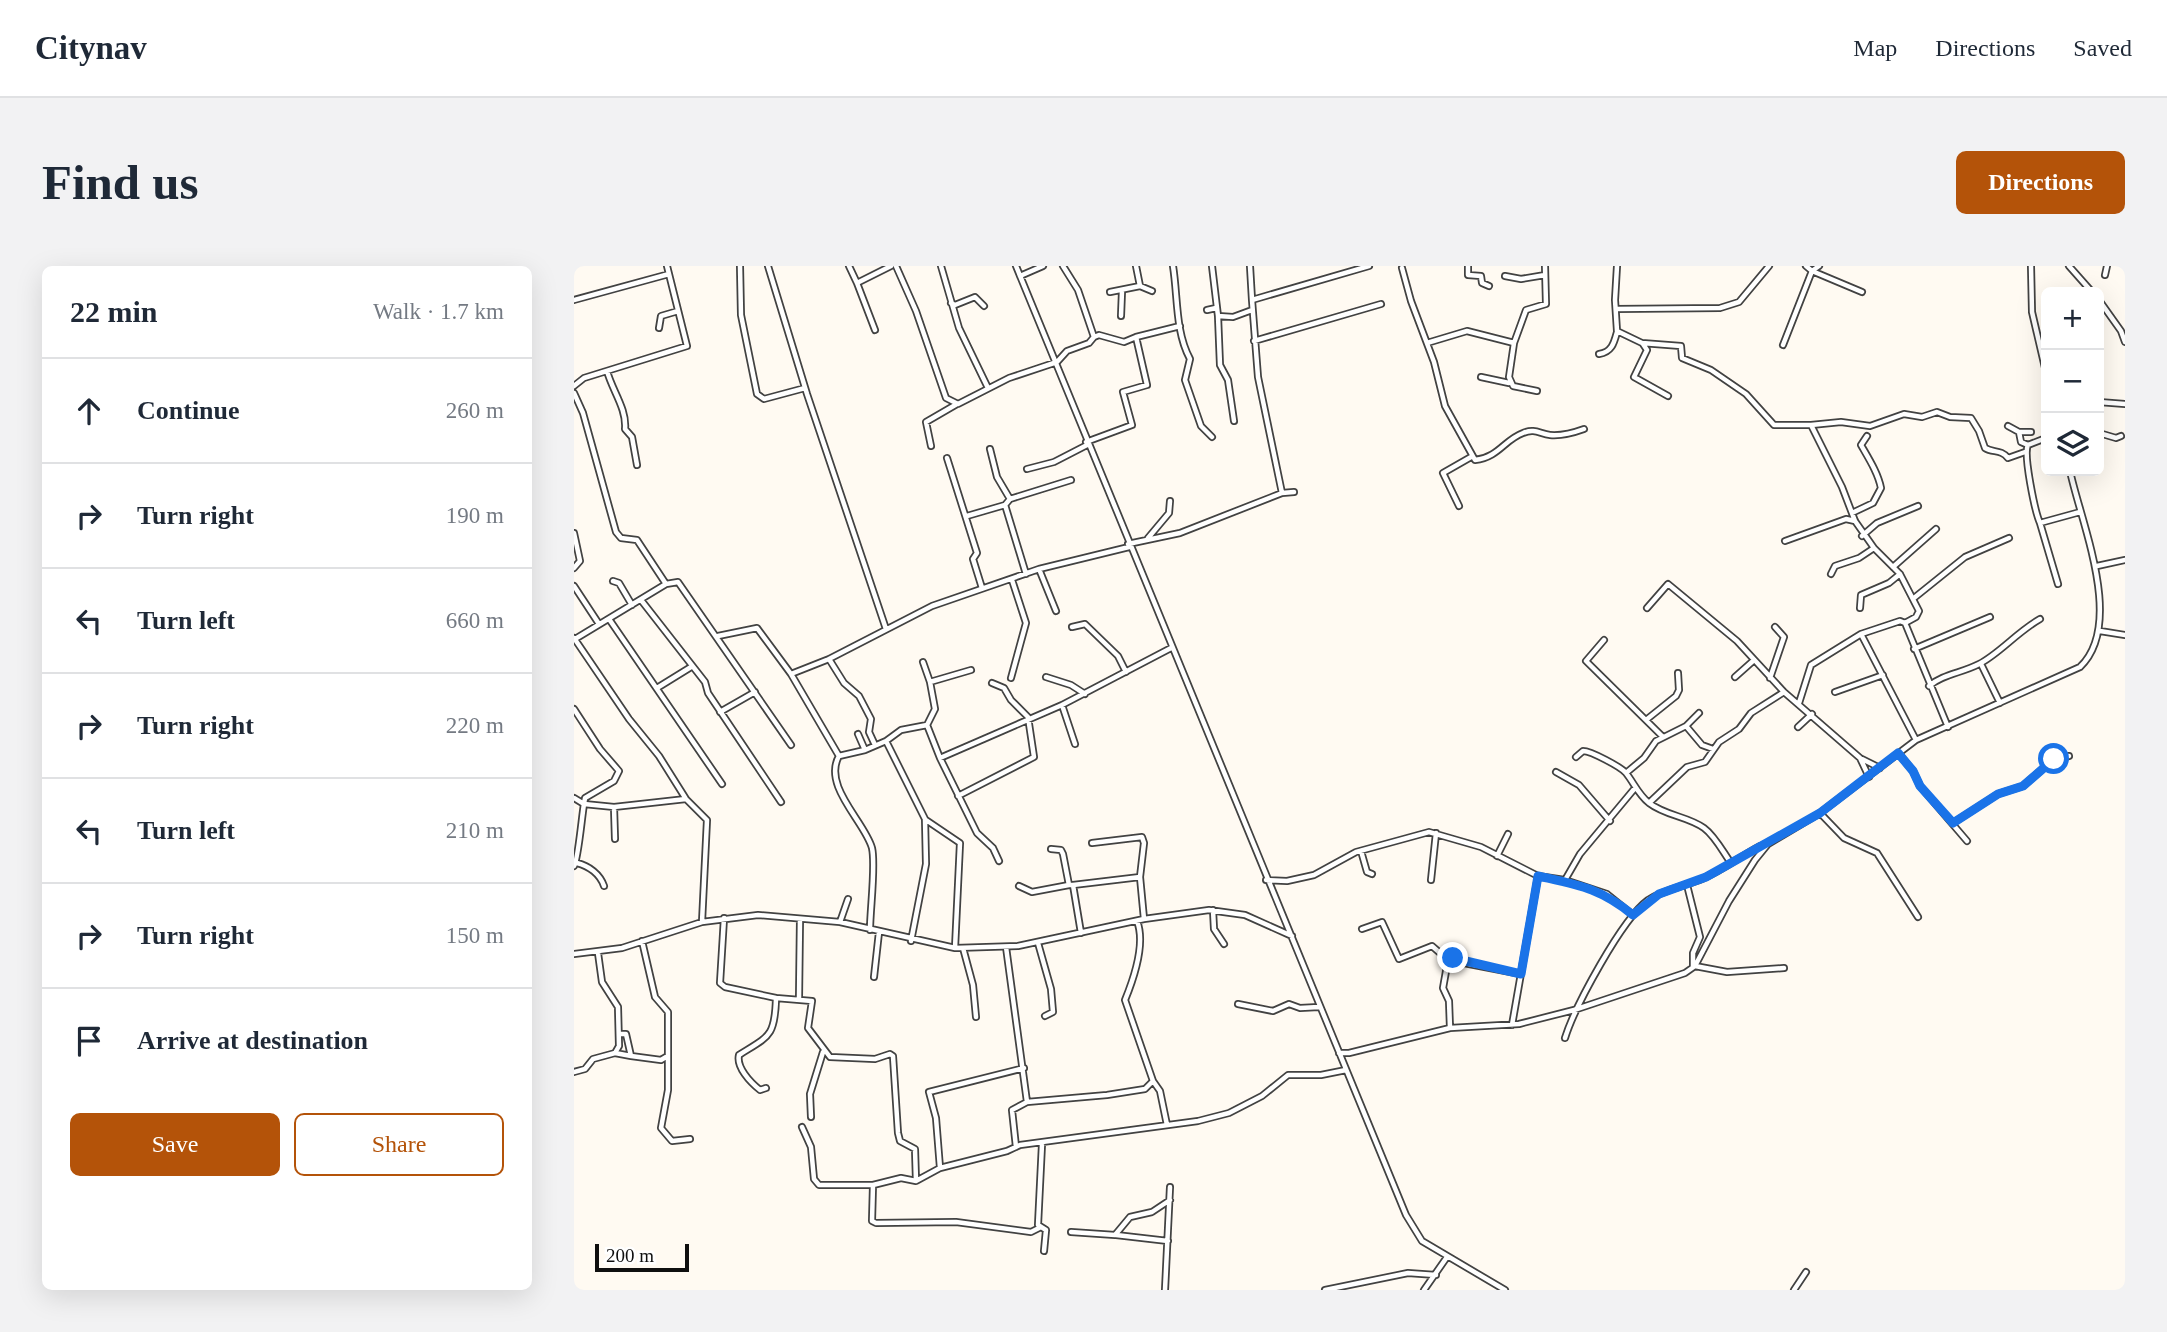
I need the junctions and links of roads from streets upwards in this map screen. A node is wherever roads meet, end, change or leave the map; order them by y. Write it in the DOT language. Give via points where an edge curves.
graph roads {
  1 [pos="667,266"];
  2 [pos="740,266"];
  3 [pos="768,266"];
  4 [pos="849,266"];
  5 [pos="891,266"];
  6 [pos="896,266"];
  7 [pos="941,266"];
  8 [pos="1016,266"];
  9 [pos="1044,266"];
  10 [pos="1063,266"];
  11 [pos="1136,266"];
  12 [pos="1173,266"];
  13 [pos="1212,266"];
  14 [pos="1250,266"];
  15 [pos="1369,266"];
  16 [pos="1468,266"];
  17 [pos="1545,266"];
  18 [pos="1617,266"];
  19 [pos="1769,266"];
  20 [pos="1806,266"];
  21 [pos="1819,266"];
  22 [pos="2031,266"];
  23 [pos="2069,266"];
  24 [pos="2107,266"];
  25 [pos="1404,267"];
  26 [pos="1812,271"];
  27 [pos="669,274"];
  28 [pos="1545,275"];
  29 [pos="2105,275"];
  30 [pos="1020,276"];
  31 [pos="1505,276"];
  32 [pos="857,283"];
  33 [pos="1140,286"];
  34 [pos="1489,286"];
  35 [pos="2088,287"];
  36 [pos="1122,291"];
  37 [pos="1152,291"];
  38 [pos="1110,292"];
  39 [pos="1862,292"];
  40 [pos="574,300"];
  41 [pos="1252,300"];
  42 [pos="950,302"];
  43 [pos="1381,304"];
  44 [pos="984,306"];
  45 [pos="2104,307"];
  46 [pos="1216,308"];
  47 [pos="1616,309"];
  48 [pos="1207,310"];
  49 [pos="1252,310"];
  50 [pos="678,311"];
  51 [pos="1121,316"];
  52 [pos="1218,316"];
  53 [pos="1180,326"];
  54 [pos="659,328"];
  55 [pos="875,330"];
  56 [pos="1617,331"];
  57 [pos="1094,337"];
  58 [pos="1136,337"];
  59 [pos="1254,341"];
  60 [pos="2125,342"];
  61 [pos="1427,343"];
  62 [pos="1514,343"];
  63 [pos="1642,343"];
  64 [pos="1783,345"];
  65 [pos="2041,351"];
  66 [pos="1599,355"];
  67 [pos="1057,362"];
  68 [pos="607,371"];
  69 [pos="1481,377"];
  70 [pos="1509,383"];
  71 [pos="574,386"];
  72 [pos="805,388"];
  73 [pos="988,388"];
  74 [pos="1537,391"];
  75 [pos="574,393"];
  76 [pos="1668,396"];
  77 [pos="2104,402"];
  78 [pos="958,404"];
  79 [pos="2125,404"];
  80 [pos="1234,421"];
  81 [pos="1811,425"];
  82 [pos="2008,426"];
  83 [pos="1584,429"];
  84 [pos="2019,432"];
  85 [pos="2031,432"];
  86 [pos="2104,434"];
  87 [pos="1867,436"];
  88 [pos="2120,436"];
  89 [pos="1212,437"];
  90 [pos="2041,440"];
  91 [pos="1086,444"];
  92 [pos="2028,445"];
  93 [pos="931,446"];
  94 [pos="990,449"];
  95 [pos="2025,452"];
  96 [pos="1471,457"];
  97 [pos="947,458"];
  98 [pos="637,465"];
  99 [pos="1027,469"];
  100 [pos="2071,476"];
  101 [pos="1071,480"];
  102 [pos="1294,492"];
  103 [pos="1282,493"];
  104 [pos="1010,499"];
  105 [pos="1170,501"];
  106 [pos="1005,505"];
  107 [pos="1460,506"];
  108 [pos="1918,506"];
  109 [pos="2080,512"];
  110 [pos="1852,513"];
  111 [pos="967,516"];
  112 [pos="1854,521"];
  113 [pos="2040,523"];
  114 [pos="1936,529"];
  115 [pos="574,533"];
  116 [pos="1862,536"];
  117 [pos="2009,538"];
  118 [pos="1147,539"];
  119 [pos="1785,541"];
  120 [pos="1129,546"];
  121 [pos="1874,548"];
  122 [pos="2125,561"];
  123 [pos="2097,566"];
  124 [pos="1893,567"];
  125 [pos="574,568"];
  126 [pos="1040,569"];
  127 [pos="1026,574"];
  128 [pos="1831,574"];
  129 [pos="1900,575"];
  130 [pos="1012,580"];
  131 [pos="613,581"];
  132 [pos="666,584"];
  133 [pos="2058,584"];
  134 [pos="574,586"];
  135 [pos="982,587"];
  136 [pos="1914,598"];
  137 [pos="641,600"];
  138 [pos="632,605"];
  139 [pos="1647,608"];
  140 [pos="1860,608"];
  141 [pos="1056,611"];
  142 [pos="1990,617"];
  143 [pos="609,619"];
  144 [pos="2040,619"];
  145 [pos="599,624"];
  146 [pos="1905,624"];
  147 [pos="1072,627"];
  148 [pos="1775,627"];
  149 [pos="886,629"];
  150 [pos="2100,631"];
  151 [pos="1861,634"];
  152 [pos="2125,635"];
  153 [pos="718,636"];
  154 [pos="574,639"];
  155 [pos="1604,640"];
  156 [pos="1171,649"];
  157 [pos="1914,649"];
  158 [pos="829,659"];
  159 [pos="1753,661"];
  160 [pos="923,662"];
  161 [pos="1981,664"];
  162 [pos="691,667"];
  163 [pos="971,670"];
  164 [pos="1126,673"];
  165 [pos="1678,673"];
  166 [pos="791,674"];
  167 [pos="1883,675"];
  168 [pos="1046,677"];
  169 [pos="1735,677"];
  170 [pos="1925,677"];
  171 [pos="1011,678"];
  172 [pos="1770,678"];
  173 [pos="1937,679"];
  174 [pos="930,682"];
  175 [pos="992,683"];
  176 [pos="1929,686"];
  177 [pos="657,688"];
  178 [pos="755,692"];
  179 [pos="1784,692"];
  180 [pos="1835,692"];
  181 [pos="1085,694"];
  182 [pos="1799,702"];
  183 [pos="2000,703"];
  184 [pos="1062,705"];
  185 [pos="574,709"];
  186 [pos="720,712"];
  187 [pos="1699,713"];
  188 [pos="1812,714"];
  189 [pos="1028,717"];
  190 [pos="1646,719"];
  191 [pos="927,725"];
  192 [pos="1686,726"];
  193 [pos="1798,727"];
  194 [pos="1948,727"];
  195 [pos="858,734"];
  196 [pos="1663,737"];
  197 [pos="1916,740"];
  198 [pos="886,741"];
  199 [pos="791,744"];
  200 [pos="1074,744"];
  201 [pos="875,745"];
  202 [pos="1713,749"];
  203 [pos="865,750"];
  204 [pos="1898,753"];
  205 [pos="2069,755"];
  206 [pos="839,756"];
  207 [pos="1576,757"];
  208 [pos="940,758"];
  209 [pos="1860,758"];
  210 [pos="1880,768"];
  211 [pos="1556,772"];
  212 [pos="1626,773"];
  213 [pos="1869,777"];
  214 [pos="722,783"];
  215 [pos="1635,788"];
  216 [pos="958,796"];
  217 [pos="574,798"];
  218 [pos="686,799"];
  219 [pos="781,802"];
  220 [pos="1649,803"];
  221 [pos="584,804"];
  222 [pos="614,807"];
  223 [pos="1820,813"];
  224 [pos="925,819"];
  225 [pos="1611,821"];
  226 [pos="1953,823"];
  227 [pos="1436,833"];
  228 [pos="1508,834"];
  229 [pos="576,838"];
  230 [pos="615,839"];
  231 [pos="1967,841"];
  232 [pos="1092,843"];
  233 [pos="1765,845"];
  234 [pos="1051,849"];
  235 [pos="1361,851"];
  236 [pos="1497,856"];
  237 [pos="999,861"];
  238 [pos="1731,863"];
  239 [pos="576,864"];
  240 [pos="1372,873"];
  241 [pos="1538,876"];
  242 [pos="1140,877"];
  243 [pos="1266,880"];
  244 [pos="1431,880"];
  245 [pos="1565,880"];
  246 [pos="1071,885"];
  247 [pos="1687,885"];
  248 [pos="604,886"];
  249 [pos="1019,886"];
  250 [pos="848,899"];
  251 [pos="1213,910"];
  252 [pos="1633,915"];
  253 [pos="1918,916"];
  254 [pos="724,918"];
  255 [pos="800,919"];
  256 [pos="1144,919"];
  257 [pos="1137,921"];
  258 [pos="702,922"];
  259 [pos="839,922"];
  260 [pos="1363,929"];
  261 [pos="870,930"];
  262 [pos="879,932"];
  263 [pos="1081,933"];
  264 [pos="1293,936"];
  265 [pos="911,940"];
  266 [pos="642,941"];
  267 [pos="1038,943"];
  268 [pos="1224,944"];
  269 [pos="1006,947"];
  270 [pos="955,948"];
  271 [pos="963,948"];
  272 [pos="598,953"];
  273 [pos="574,954"];
  274 [pos="1448,960"];
  275 [pos="1694,967"];
  276 [pos="1784,968"];
  277 [pos="1521,974"];
  278 [pos="874,977"];
  279 [pos="776,998"];
  280 [pos="799,998"];
  281 [pos="1238,1004"];
  282 [pos="1319,1007"];
  283 [pos="1574,1010"];
  284 [pos="1045,1016"];
  285 [pos="976,1017"];
  286 [pos="1512,1025"];
  287 [pos="1450,1028"];
  288 [pos="619,1034"];
  289 [pos="1566,1038"];
  290 [pos="824,1052"];
  291 [pos="615,1053"];
  292 [pos="1339,1053"];
  293 [pos="1349,1054"];
  294 [pos="631,1056"];
  295 [pos="667,1057"];
  296 [pos="1342,1061"];
  297 [pos="1024,1068"];
  298 [pos="1346,1070"];
  299 [pos="574,1072"];
  300 [pos="1153,1081"];
  301 [pos="766,1088"];
  302 [pos="1027,1102"];
  303 [pos="811,1117"];
  304 [pos="1167,1125"];
  305 [pos="802,1127"];
  306 [pos="690,1139"];
  307 [pos="1042,1144"];
  308 [pos="1016,1147"];
  309 [pos="940,1168"];
  310 [pos="916,1181"];
  311 [pos="873,1185"];
  312 [pos="1170,1187"];
  313 [pos="1170,1200"];
  314 [pos="1039,1228"];
  315 [pos="1071,1232"];
  316 [pos="1115,1235"];
  317 [pos="1168,1241"];
  318 [pos="1044,1251"];
  319 [pos="1447,1257"];
  320 [pos="1806,1272"];
  321 [pos="1436,1275"];
  322 [pos="1165,1290"];
  323 [pos="1325,1290"];
  324 [pos="1424,1290"];
  325 [pos="1505,1290"];
  326 [pos="1794,1290"];
  1 -- 27 [label="street"];
  2 -- 72 [label="street" via="741,315 757,394 764,399"];
  3 -- 72 [label="street"];
  4 -- 32 [label="street"];
  5 -- 32 [label="street"];
  6 -- 78 [label="street" via="946,398"];
  7 -- 42 [label="street"];
  8 -- 30 [label="street"];
  9 -- 30 [label="street"];
  10 -- 57 [label="street" via="1078,290"];
  11 -- 33 [label="street"];
  12 -- 53 [label="street"];
  13 -- 46 [label="street"];
  14 -- 41 [label="street"];
  15 -- 41 [label="street"];
  16 -- 34 [label="street" via="1468,275 1481,276 1482,283"];
  17 -- 28 [label="street"];
  18 -- 47 [label="street"];
  19 -- 47 [label="street" via="1739,302 1720,308"];
  20 -- 26 [label="street"];
  21 -- 26 [label="street"];
  22 -- 65 [label="street" via="2032,312"];
  23 -- 35 [label="street"];
  24 -- 29 [label="street"];
  25 -- 61 [label="street"];
  26 -- 39 [label="street"];
  26 -- 64 [label="street"];
  27 -- 40 [label="street"];
  27 -- 50 [label="street"];
  28 -- 31 [label="street"];
  28 -- 62 [label="street" via="1546,304 1526,310"];
  30 -- 67 [label="street"];
  32 -- 55 [label="street"];
  33 -- 36 [label="street"];
  33 -- 37 [label="street"];
  36 -- 38 [label="street"];
  36 -- 51 [label="street"];
  41 -- 49 [label="street"];
  42 -- 44 [label="street" via="955,305 975,297"];
  42 -- 73 [label="street"];
  43 -- 59 [label="street"];
  45 -- 60 [label="street"];
  46 -- 48 [label="street"];
  46 -- 52 [label="street"];
  47 -- 56 [label="street"];
  49 -- 52 [label="street" via="1233,317"];
  49 -- 59 [label="street"];
  50 -- 54 [label="street" via="661,316"];
  50 -- 68 [label="street" via="687,340 684,349"];
  52 -- 80 [label="street" via="1220,365 1228,380"];
  53 -- 58 [label="street"];
  53 -- 89 [label="street" via="1190,359 1185,380 1201,426"];
  56 -- 63 [label="street"];
  56 -- 66 [label="street" via="1614,345"];
  57 -- 58 [label="street" via="1124,342"];
  57 -- 67 [label="street" via="1067,351"];
  58 -- 91 [label="street" via="1147,384 1123,392 1132,425"];
  59 -- 103 [label="street"];
  61 -- 62 [label="street" via="1467,331"];
  61 -- 96 [label="street" via="1446,406"];
  62 -- 70 [label="street"];
  63 -- 76 [label="street" via="1647,350 1634,376"];
  63 -- 81 [label="street" via="1681,345 1682,358 1711,370 1746,394 1774,425"];
  67 -- 73 [label="street"];
  67 -- 91 [label="street"];
  68 -- 71 [label="street"];
  68 -- 98 [label="street" via="626,420 625,429 632,437"];
  69 -- 70 [label="street"];
  70 -- 74 [label="street"];
  72 -- 149 [label="street"];
  73 -- 78 [label="street"];
  75 -- 132 [label="street" via="616,532 621,538 637,540"];
  77 -- 79 [label="street"];
  78 -- 93 [label="street" via="926,422"];
  81 -- 95 [label="street" via="1841,422 1870,426 1904,414 1922,417 1937,412 1971,418 1989,451 2001,451 2008,458"];
  81 -- 110 [label="street"];
  82 -- 84 [label="street"];
  83 -- 96 [label="street" via="1563,435 1536,430 1521,433 1489,458"];
  84 -- 85 [label="street"];
  84 -- 92 [label="street" via="2021,442"];
  86 -- 88 [label="street"];
  87 -- 110 [label="street" via="1861,445 1881,488 1873,503"];
  90 -- 92 [label="street"];
  91 -- 99 [label="street" via="1054,462"];
  91 -- 120 [label="street"];
  92 -- 95 [label="street"];
  94 -- 104 [label="street" via="997,477"];
  95 -- 113 [label="street"];
  96 -- 107 [label="street" via="1443,473"];
  97 -- 111 [label="street"];
  100 -- 109 [label="street"];
  101 -- 104 [label="street"];
  102 -- 103 [label="street"];
  103 -- 118 [label="street" via="1180,533"];
  104 -- 106 [label="street"];
  105 -- 118 [label="street" via="1169,513"];
  106 -- 111 [label="street"];
  106 -- 127 [label="street"];
  108 -- 116 [label="street" via="1877,523"];
  109 -- 113 [label="street"];
  109 -- 123 [label="street"];
  110 -- 112 [label="street"];
  111 -- 135 [label="street"];
  112 -- 116 [label="street"];
  112 -- 119 [label="street" via="1846,519"];
  113 -- 133 [label="street"];
  114 -- 124 [label="street"];
  115 -- 125 [label="street" via="580,561"];
  116 -- 121 [label="street"];
  117 -- 136 [label="street" via="1965,557"];
  118 -- 120 [label="street"];
  120 -- 126 [label="street"];
  120 -- 156 [label="street"];
  121 -- 124 [label="street"];
  121 -- 128 [label="street" via="1835,566"];
  122 -- 123 [label="street"];
  123 -- 150 [label="street"];
  124 -- 129 [label="street"];
  126 -- 127 [label="street"];
  126 -- 141 [label="street"];
  127 -- 130 [label="street"];
  129 -- 136 [label="street"];
  129 -- 140 [label="street" via="1861,595"];
  130 -- 135 [label="street"];
  130 -- 171 [label="street" via="1026,623"];
  131 -- 138 [label="street"];
  132 -- 137 [label="street"];
  132 -- 153 [label="street" via="682,584"];
  134 -- 145 [label="street"];
  135 -- 149 [label="street"];
  136 -- 146 [label="street" via="1919,614"];
  137 -- 138 [label="street"];
  137 -- 162 [label="street"];
  138 -- 143 [label="street"];
  139 -- 159 [label="street" via="1668,584 1737,641"];
  142 -- 157 [label="street"];
  143 -- 145 [label="street"];
  143 -- 177 [label="street"];
  144 -- 161 [label="street" via="2019,630"];
  145 -- 154 [label="street"];
  146 -- 151 [label="street" via="1900,621"];
  146 -- 157 [label="street"];
  147 -- 164 [label="street" via="1085,624 1118,656"];
  148 -- 172 [label="street" via="1784,636"];
  149 -- 158 [label="street"];
  150 -- 152 [label="street"];
  150 -- 183 [label="street" via="2089,659 2080,667"];
  151 -- 167 [label="street"];
  151 -- 182 [label="street" via="1811,665"];
  153 -- 166 [label="street" via="757,628"];
  153 -- 178 [label="street"];
  154 -- 218 [label="street"];
  155 -- 190 [label="street" via="1586,662"];
  156 -- 164 [label="street"];
  156 -- 243 [label="street"];
  157 -- 170 [label="street"];
  158 -- 166 [label="street"];
  158 -- 201 [label="street" via="859,696 871,719 869,732"];
  159 -- 169 [label="street"];
  159 -- 172 [label="street"];
  160 -- 174 [label="street"];
  161 -- 173 [label="street"];
  161 -- 183 [label="street"];
  162 -- 177 [label="street"];
  162 -- 186 [label="street" via="705,682"];
  163 -- 174 [label="street"];
  164 -- 181 [label="street"];
  165 -- 190 [label="street" via="1676,696"];
  166 -- 206 [label="street"];
  167 -- 180 [label="street"];
  167 -- 197 [label="street"];
  168 -- 181 [label="street"];
  170 -- 173 [label="street"];
  170 -- 176 [label="street"];
  172 -- 179 [label="street"];
  173 -- 176 [label="street"];
  174 -- 191 [label="street" via="935,709"];
  175 -- 189 [label="street" via="1004,688"];
  176 -- 194 [label="street"];
  177 -- 214 [label="street"];
  178 -- 186 [label="street"];
  178 -- 199 [label="street"];
  179 -- 182 [label="street"];
  179 -- 202 [label="street" via="1751,713"];
  181 -- 184 [label="street"];
  182 -- 188 [label="street"];
  183 -- 194 [label="street"];
  184 -- 189 [label="street"];
  184 -- 200 [label="street"];
  185 -- 221 [label="street" via="619,771 614,781 585,798"];
  186 -- 219 [label="street"];
  187 -- 192 [label="street"];
  188 -- 193 [label="street"];
  188 -- 209 [label="street"];
  189 -- 208 [label="street"];
  189 -- 216 [label="street" via="1034,757"];
  190 -- 196 [label="street"];
  191 -- 198 [label="street" via="901,730"];
  191 -- 208 [label="street"];
  192 -- 196 [label="street"];
  192 -- 202 [label="street" via="1702,745"];
  194 -- 197 [label="street"];
  195 -- 203 [label="street"];
  196 -- 212 [label="street"];
  197 -- 204 [label="street"];
  198 -- 201 [label="street"];
  198 -- 224 [label="street"];
  201 -- 203 [label="street"];
  202 -- 220 [label="street" via="1705,762 1686,767"];
  203 -- 206 [label="street"];
  204 -- 210 [label="street"];
  204 -- 226 [label="street"];
  205 -- 226 [label="street" via="2054,759 2023,786 1998,794"];
  206 -- 261 [label="street" via="834,771 849,810 872,848"];
  207 -- 212 [label="street" via="1593,751"];
  208 -- 216 [label="street"];
  209 -- 210 [label="street"];
  209 -- 213 [label="street"];
  210 -- 213 [label="street"];
  211 -- 225 [label="street" via="1579,785"];
  212 -- 215 [label="street"];
  213 -- 223 [label="street"];
  215 -- 220 [label="street"];
  215 -- 225 [label="street"];
  216 -- 237 [label="street"];
  217 -- 221 [label="street"];
  218 -- 222 [label="street"];
  218 -- 258 [label="street" via="707,820"];
  220 -- 238 [label="street" via="1706,830"];
  221 -- 222 [label="street"];
  221 -- 229 [label="street"];
  222 -- 230 [label="street"];
  223 -- 233 [label="street"];
  223 -- 253 [label="street" via="1844,838 1877,853"];
  224 -- 265 [label="street" via="926,864"];
  224 -- 270 [label="street" via="960,843"];
  225 -- 245 [label="street" via="1580,854"];
  226 -- 231 [label="street"];
  227 -- 235 [label="street"];
  227 -- 236 [label="street"];
  227 -- 244 [label="street"];
  228 -- 236 [label="street"];
  229 -- 239 [label="street"];
  232 -- 242 [label="street" via="1142,837"];
  233 -- 238 [label="street"];
  233 -- 275 [label="street"];
  234 -- 246 [label="street" via="1061,850"];
  235 -- 240 [label="street" via="1367,872"];
  235 -- 243 [label="street" via="1314,875"];
  236 -- 241 [label="street"];
  238 -- 247 [label="street"];
  239 -- 248 [label="street" via="588,866"];
  241 -- 245 [label="street"];
  241 -- 277 [label="street"];
  242 -- 246 [label="street"];
  242 -- 256 [label="street"];
  243 -- 264 [label="street"];
  245 -- 252 [label="street" via="1607,894"];
  246 -- 249 [label="street" via="1031,892"];
  246 -- 263 [label="street"];
  247 -- 252 [label="street" via="1659,894"];
  247 -- 275 [label="street" via="1700,937 1693,953"];
  250 -- 259 [label="street"];
  251 -- 256 [label="street"];
  251 -- 264 [label="street" via="1260,920"];
  251 -- 268 [label="street" via="1214,929"];
  252 -- 283 [label="street"];
  254 -- 255 [label="street"];
  254 -- 258 [label="street"];
  254 -- 279 [label="street" via="720,983 724,988"];
  255 -- 259 [label="street"];
  255 -- 280 [label="street"];
  256 -- 257 [label="street"];
  257 -- 263 [label="street"];
  257 -- 300 [label="street" via="1140,937 1134,981 1125,1000"];
  258 -- 266 [label="street"];
  259 -- 261 [label="street"];
  260 -- 274 [label="street" via="1382,922 1399,959 1432,946"];
  261 -- 262 [label="street"];
  262 -- 265 [label="street"];
  262 -- 278 [label="street"];
  263 -- 267 [label="street"];
  264 -- 282 [label="street"];
  265 -- 270 [label="street"];
  266 -- 272 [label="street"];
  266 -- 295 [label="street" via="655,998 668,1012"];
  267 -- 269 [label="street"];
  267 -- 284 [label="street" via="1051,989 1053,1013"];
  269 -- 271 [label="street"];
  269 -- 297 [label="street"];
  270 -- 271 [label="street"];
  271 -- 285 [label="street" via="974,985"];
  272 -- 273 [label="street"];
  272 -- 288 [label="street" via="602,982 618,1007"];
  274 -- 277 [label="street"];
  274 -- 287 [label="street" via="1443,988 1449,1001"];
  275 -- 276 [label="street" via="1739,972"];
  275 -- 283 [label="street"];
  277 -- 286 [label="street"];
  279 -- 280 [label="street"];
  279 -- 301 [label="street" via="772,1030 738,1058 754,1086"];
  280 -- 290 [label="street" via="814,1003 808,1028"];
  281 -- 282 [label="street" via="1273,1011 1289,1004"];
  282 -- 292 [label="street"];
  283 -- 286 [label="street"];
  283 -- 289 [label="street"];
  286 -- 287 [label="street"];
  287 -- 293 [label="street"];
  288 -- 291 [label="street"];
  288 -- 294 [label="street" via="626,1034"];
  290 -- 303 [label="street" via="810,1094"];
  290 -- 310 [label="street" via="830,1057 875,1059 891,1054 898,1133 915,1149"];
  291 -- 294 [label="street"];
  291 -- 299 [label="street" via="593,1059 585,1069"];
  292 -- 293 [label="street"];
  292 -- 296 [label="street"];
  293 -- 296 [label="street"];
  294 -- 295 [label="street"];
  295 -- 306 [label="street" via="662,1133 672,1141"];
  296 -- 298 [label="street"];
  297 -- 302 [label="street"];
  297 -- 309 [label="street" via="929,1091"];
  298 -- 304 [label="street" via="1287,1075 1262,1096 1229,1113"];
  298 -- 319 [label="street" via="1410,1223 1422,1241"];
  300 -- 302 [label="street" via="1145,1089"];
  300 -- 304 [label="street" via="1160,1091"];
  302 -- 308 [label="street" via="1012,1110"];
  304 -- 307 [label="street"];
  305 -- 311 [label="street" via="811,1147 815,1183"];
  307 -- 308 [label="street"];
  307 -- 314 [label="street"];
  308 -- 309 [label="street"];
  309 -- 310 [label="street"];
  310 -- 311 [label="street" via="901,1178"];
  311 -- 314 [label="street" via="872,1221 876,1223 956,1223 1031,1232"];
  312 -- 313 [label="street"];
  313 -- 316 [label="street" via="1152,1212 1130,1217"];
  313 -- 317 [label="street"];
  314 -- 318 [label="street" via="1046,1230"];
  315 -- 316 [label="street"];
  316 -- 317 [label="street"];
  317 -- 322 [label="street"];
  319 -- 321 [label="street"];
  319 -- 325 [label="street"];
  320 -- 326 [label="street"];
  321 -- 323 [label="street" via="1397,1275"];
  321 -- 324 [label="street"];
}
